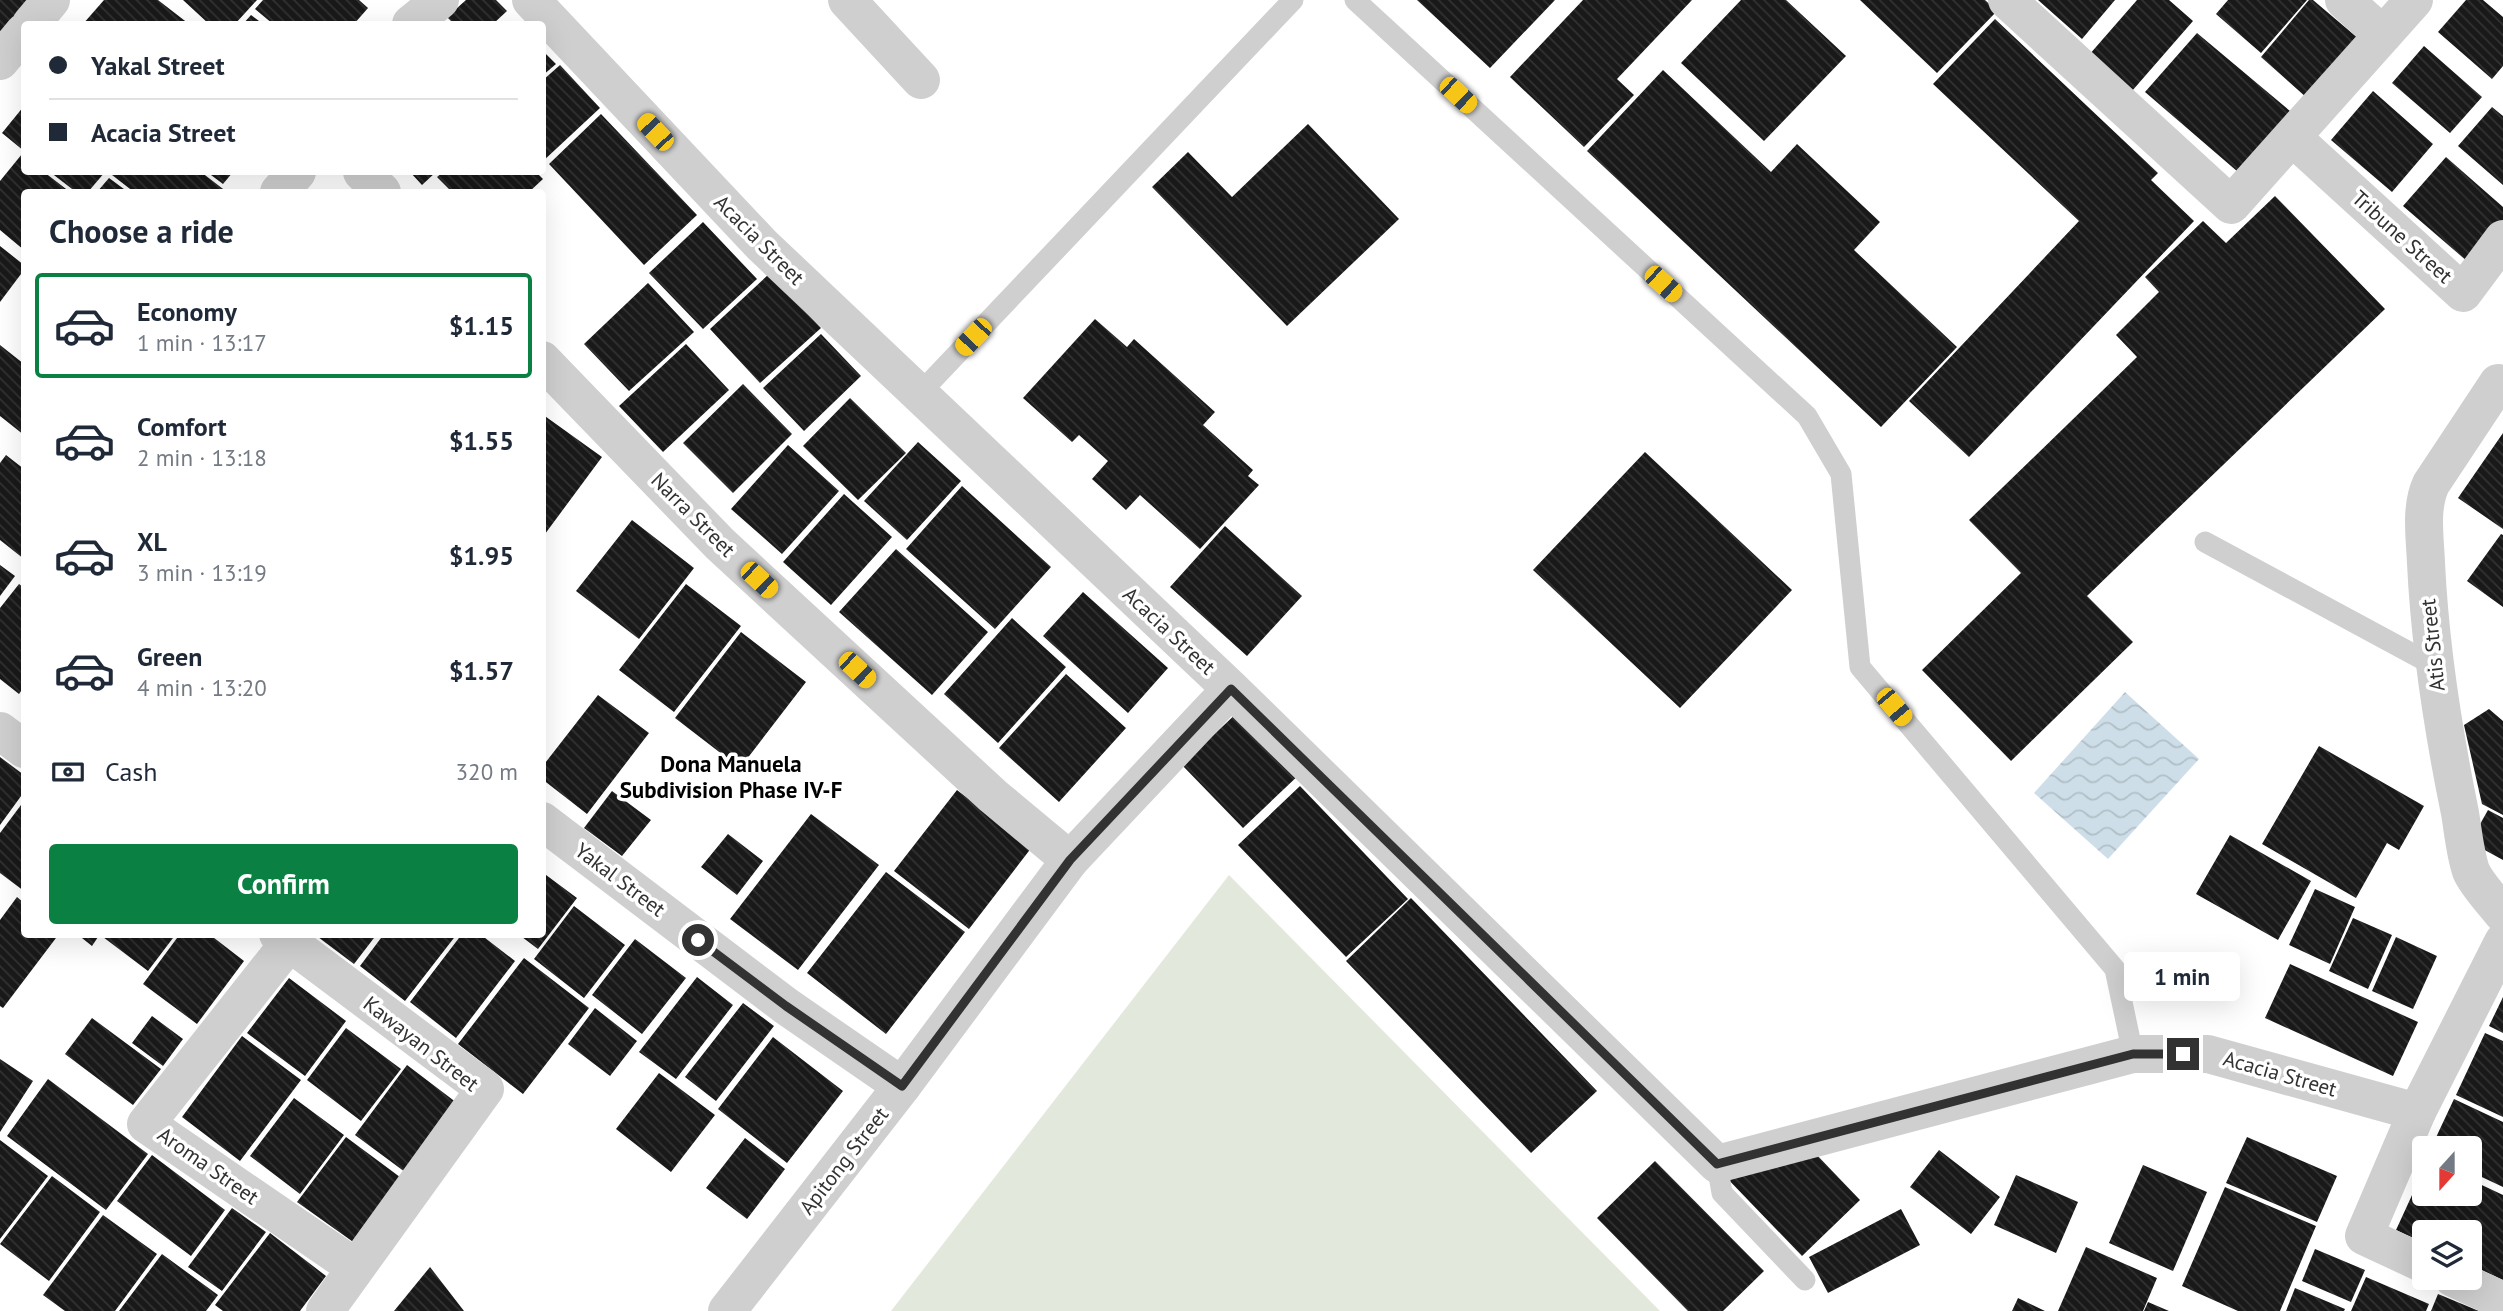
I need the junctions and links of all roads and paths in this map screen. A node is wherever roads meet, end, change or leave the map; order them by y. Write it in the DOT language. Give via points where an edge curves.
graph roads {
  1 [pos="51,0"];
  2 [pos="440,0"];
  3 [pos="531,0"];
  4 [pos="847,0"];
  5 [pos="1293,0"];
  6 [pos="1355,0"];
  7 [pos="2007,0"];
  8 [pos="2344,0"];
  9 [pos="2414,0"];
  10 [pos="34,21"];
  11 [pos="415,21"];
  12 [pos="2383,35"];
  13 [pos="21,36"];
  14 [pos="0,61"];
  15 [pos="921,80"];
  16 [pos="2292,136"];
  17 [pos="294,175"];
  18 [pos="365,175"];
  19 [pos="282,189"];
  20 [pos="379,189"];
  21 [pos="2503,239"];
  22 [pos="546,364"];
  23 [pos="2498,383"];
  24 [pos="919,394"];
  25 [pos="2205,542"];
  26 [pos="2435,666"];
  27 [pos="1231,689"];
  28 [pos="0,731"];
  29 [pos="21,747"];
  30 [pos="546,824"];
  31 [pos="1070,860"];
  32 [pos="2503,914"];
  33 [pos="283,939"];
  34 [pos="2503,942"];
  35 [pos="2133,1054"];
  36 [pos="902,1086"];
  37 [pos="2417,1112"];
  38 [pos="1717,1164"];
  39 [pos="2412,1258"];
  40 [pos="356,1268"];
  41 [pos="1805,1280"];
  42 [pos="2479,1290"];
  43 [pos="2503,1301"];
  44 [pos="325,1311"];
  45 [pos="727,1311"];
  1 -- 10 [label="street"];
  2 -- 11 [label="street"];
  3 -- 24 [label="street, Acacia Street" via="762,245"];
  4 -- 15 [label="street"];
  5 -- 24 [label="lane"];
  6 -- 35 [label="lane" via="1807,416 1841,474 1860,667 2115,969"];
  7 -- 16 [label="street" via="2231,205"];
  8 -- 12 [label="street"];
  9 -- 12 [label="street"];
  12 -- 16 [label="street"];
  13 -- 14 [label="street"];
  16 -- 21 [label="street, Tribune Street" via="2463,293"];
  17 -- 19 [label="street"];
  18 -- 20 [label="street"];
  22 -- 31 [label="street, Narra Street" via="720,544 993,796"];
  23 -- 26 [label="street, Atis Street" via="2427,492 2425,540"];
  24 -- 27 [label="street, Acacia Street"];
  25 -- 26 [label="lane"];
  26 -- 32 [label="street, Atis Street" via="2440,714 2472,872"];
  27 -- 31 [label="street, Apitong Street"];
  27 -- 38 [label="street, Acacia Street"];
  28 -- 29 [label="street"];
  30 -- 36 [label="street, Yakal Street" via="786,1006"];
  31 -- 36 [label="street, Apitong Street"];
  33 -- 40 [label="street, Kawayan Street" via="485,1089"];
  33 -- 40 [label="street, Aroma Street" via="146,1124"];
  34 -- 37 [label="street"];
  35 -- 37 [label="street, Acacia Street" via="2208,1054"];
  35 -- 38 [label="street, Acacia Street"];
  36 -- 45 [label="street, Apitong Street"];
  37 -- 39 [label="street" via="2364,1236"];
  38 -- 41 [label="lane" via="1722,1193"];
  40 -- 44 [label="street, Kawayan Street"];
  42 -- 43 [label="street"];
}
